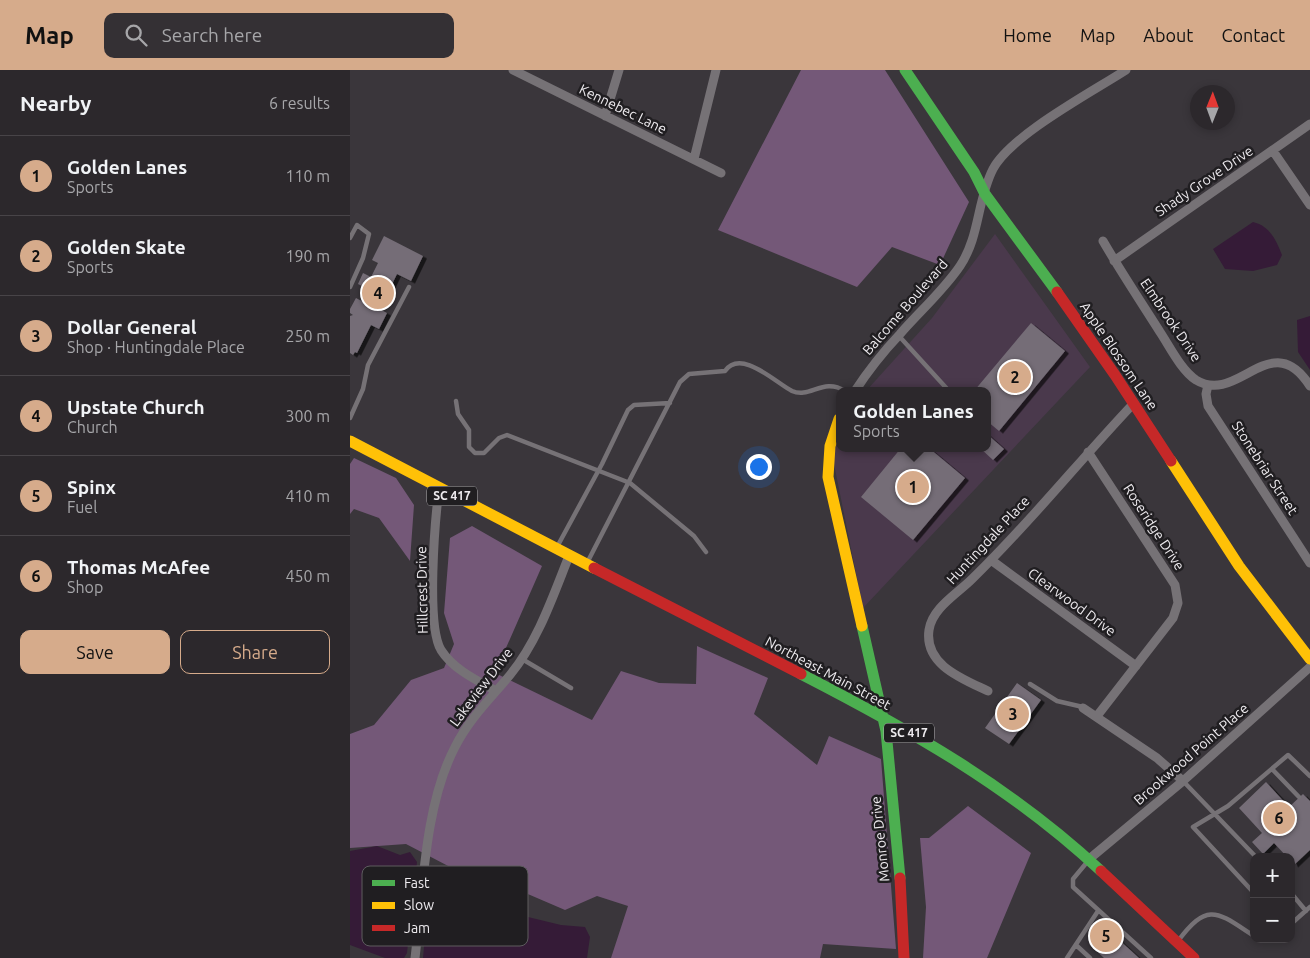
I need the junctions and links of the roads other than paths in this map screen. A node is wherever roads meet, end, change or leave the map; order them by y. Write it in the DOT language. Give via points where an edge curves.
graph roads {
  1 [pos="513,70"];
  2 [pos="619,70"];
  3 [pos="716,70"];
  4 [pos="905,70"];
  5 [pos="1126,70"];
  6 [pos="605,116"];
  7 [pos="1310,124"];
  8 [pos="1273,151"];
  9 [pos="694,159"];
  10 [pos="721,173"];
  11 [pos="985,194"];
  12 [pos="1310,205"];
  13 [pos="350,238"];
  14 [pos="1103,241"];
  15 [pos="1114,260"];
  16 [pos="350,287"];
  17 [pos="409,287"];
  18 [pos="898,335"];
  19 [pos="1208,385"];
  20 [pos="1310,386"];
  21 [pos="836,387"];
  22 [pos="858,387"];
  23 [pos="945,387"];
  24 [pos="456,401"];
  25 [pos="670,403"];
  26 [pos="1134,403"];
  27 [pos="350,418"];
  28 [pos="836,429"];
  29 [pos="350,441"];
  30 [pos="1088,452"];
  31 [pos="598,470"];
  32 [pos="630,483"];
  33 [pos="439,489"];
  34 [pos="556,549"];
  35 [pos="706,552"];
  36 [pos="569,556"];
  37 [pos="991,560"];
  38 [pos="1310,563"];
  39 [pos="586,564"];
  40 [pos="521,658"];
  41 [pos="1310,659"];
  42 [pos="1136,666"];
  43 [pos="1310,667"];
  44 [pos="1030,684"];
  45 [pos="571,688"];
  46 [pos="496,691"];
  47 [pos="988,691"];
  48 [pos="1083,708"];
  49 [pos="1097,716"];
  50 [pos="882,718"];
  51 [pos="1272,769"];
  52 [pos="1310,776"];
  53 [pos="1183,781"];
  54 [pos="1299,797"];
  55 [pos="1214,814"];
  56 [pos="1252,853"];
  57 [pos="1088,860"];
  58 [pos="426,866"];
  59 [pos="1250,889"];
  60 [pos="1295,898"];
  61 [pos="1310,907"];
  62 [pos="1098,911"];
  63 [pos="1306,911"];
  64 [pos="1295,921"];
  65 [pos="1250,933"];
  66 [pos="1177,942"];
  67 [pos="1076,945"];
  68 [pos="904,958"];
  69 [pos="1067,958"];
  70 [pos="1090,958"];
  71 [pos="1151,958"];
  72 [pos="1194,958"];
  1 -- 6 [label="street, Kennebec Lane"];
  2 -- 6 [label="street"];
  3 -- 9 [label="street"];
  4 -- 11 [label="street, Apple Blossom Lane" via="974,172"];
  5 -- 11 [label="street, Balcome Boulevard" via="1014,144 992,170"];
  6 -- 9 [label="street, Kennebec Lane"];
  7 -- 8 [label="street, Shady Grove Drive"];
  8 -- 12 [label="street"];
  8 -- 15 [label="street, Shady Grove Drive"];
  9 -- 10 [label="street, Kennebec Lane"];
  11 -- 18 [label="street, Balcome Boulevard" via="976,233 961,264"];
  11 -- 26 [label="street, Apple Blossom Lane"];
  13 -- 16 [label="lane" via="357,225 369,234"];
  14 -- 15 [label="street, Elmbrook Drive"];
  15 -- 19 [label="street, Elmbrook Drive" via="1178,359 1196,380"];
  17 -- 27 [label="lane" via="368,366 363,389"];
  18 -- 22 [label="street, Balcome Boulevard"];
  18 -- 23 [label="lane"];
  19 -- 20 [label="street" via="1230,382 1269,362 1293,367 1303,374"];
  19 -- 38 [label="street, Stonebriar Street" via="1208,406"];
  21 -- 25 [label="lane" via="832,385 797,393 779,385 757,368 736,363 725,371 688,374 680,382"];
  24 -- 31 [label="lane" via="458,414 469,430 469,447 475,453 484,453 499,438 507,436"];
  25 -- 31 [label="lane" via="634,405 628,410"];
  25 -- 32 [label="lane"];
  26 -- 30 [label="street, Huntingdale Place"];
  26 -- 41 [label="street, Apple Blossom Lane" via="1250,581"];
  28 -- 50 [label="street" via="829,451 828,477"];
  29 -- 33 [label="street, SC 417"];
  30 -- 37 [label="street, Huntingdale Place"];
  30 -- 42 [label="street, Roseridge Drive" via="1175,584 1178,603 1173,618"];
  31 -- 32 [label="lane"];
  31 -- 34 [label="lane"];
  32 -- 35 [label="lane" via="694,536"];
  32 -- 39 [label="lane"];
  33 -- 34 [label="street, SC 417"];
  33 -- 46 [label="street, Hillcrest Drive" via="434,569 435,636 449,660"];
  34 -- 36 [label="street, SC 417"];
  36 -- 39 [label="street, Northeast Main Street / SC 417"];
  36 -- 40 [label="street, Lakeview Drive" via="548,609"];
  37 -- 42 [label="street, Clearwood Drive"];
  37 -- 47 [label="street, Huntingdale Place" via="937,610 929,631 936,660 955,675"];
  39 -- 50 [label="street, Northeast Main Street / SC 417"];
  40 -- 45 [label="lane"];
  40 -- 46 [label="street, Lakeview Drive"];
  42 -- 49 [label="street, Roseridge Drive"];
  43 -- 53 [label="street, Brookwood Point Place"];
  44 -- 48 [label="lane" via="1057,701"];
  46 -- 58 [label="street, Lakeview Drive" via="459,740 440,784"];
  48 -- 49 [label="street"];
  49 -- 53 [label="street" via="1157,758"];
  50 -- 57 [label="street, Northeast Main Street / SC 417" via="980,775 1034,814"];
  50 -- 68 [label="street, Monroe Drive" via="886,731 900,880"];
  51 -- 52 [label="lane" via="1288,754"];
  51 -- 54 [label="lane"];
  51 -- 55 [label="lane"];
  53 -- 55 [label="lane"];
  53 -- 57 [label="street, Brookwood Point Place"];
  55 -- 56 [label="lane"];
  55 -- 59 [label="lane" via="1193,827"];
  57 -- 62 [label="lane" via="1073,879 1073,887"];
  57 -- 66 [label="street, Northeast Main Street / SC 417"];
  60 -- 63 [label="lane"];
  61 -- 63 [label="lane"];
  62 -- 67 [label="lane"];
  62 -- 71 [label="lane"];
  63 -- 64 [label="lane"];
  65 -- 66 [label="lane" via="1224,916 1206,914 1194,921"];
  66 -- 72 [label="street, Northeast Main Street / SC 417"];
  67 -- 69 [label="lane"];
  67 -- 70 [label="lane"];
}
